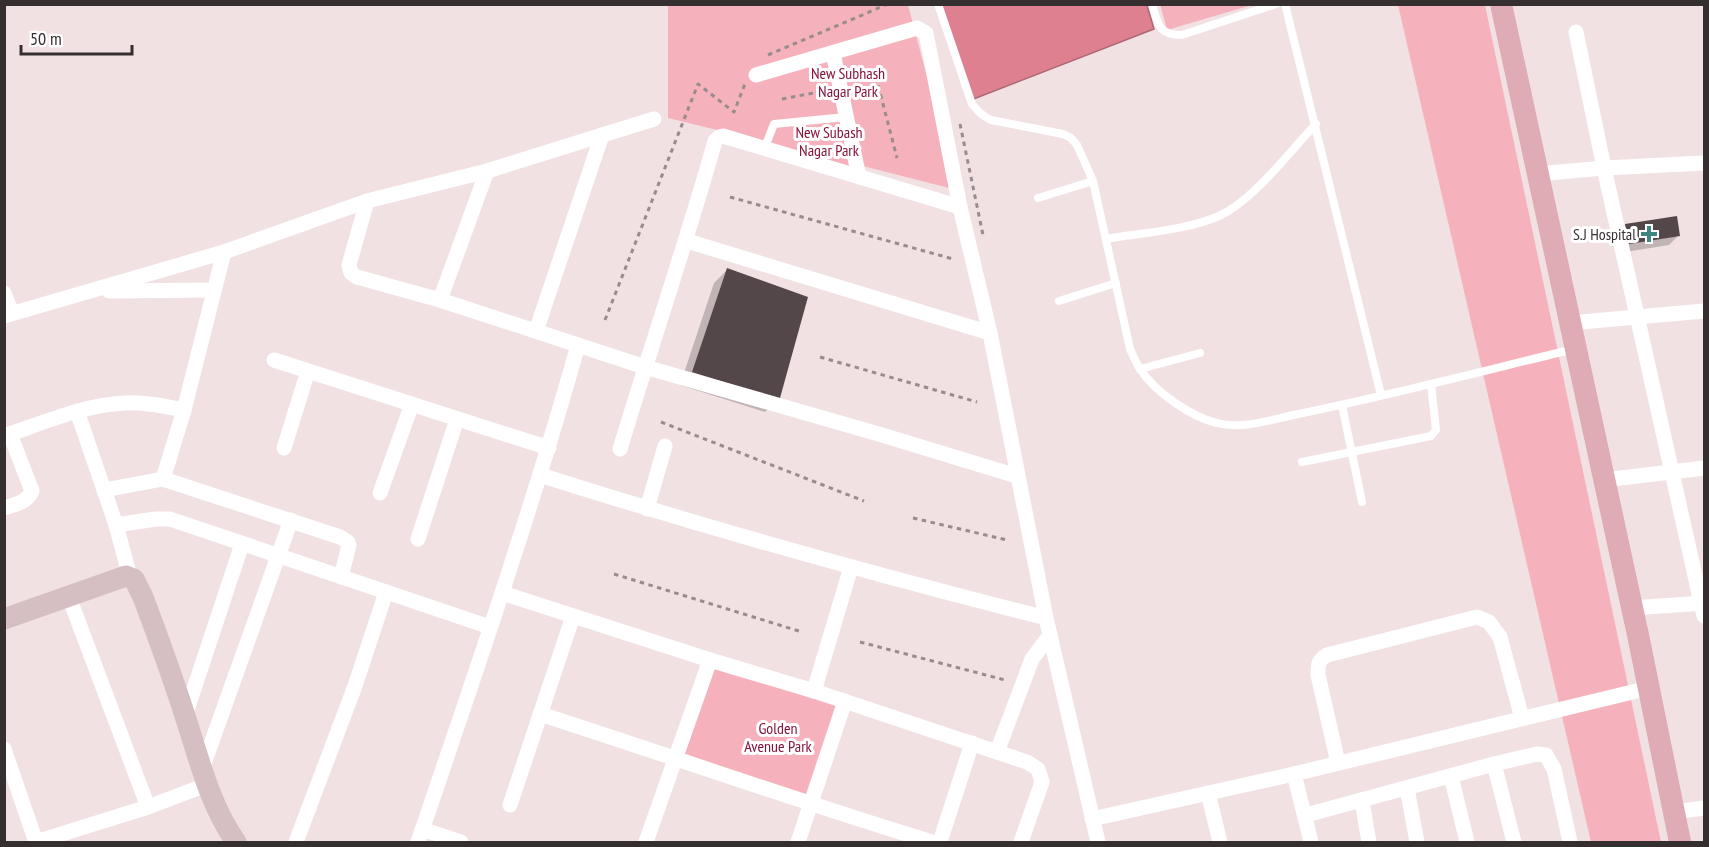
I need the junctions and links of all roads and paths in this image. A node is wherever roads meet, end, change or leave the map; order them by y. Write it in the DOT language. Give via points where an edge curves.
graph roads {
  1 [pos="938,4"];
  2 [pos="1152,4"];
  3 [pos="1276,4"];
  4 [pos="1285,4"];
  5 [pos="1501,4"];
  6 [pos="1576,32"];
  7 [pos="833,53"];
  8 [pos="756,75"];
  9 [pos="876,78"];
  10 [pos="824,91"];
  11 [pos="782,99"];
  12 [pos="846,117"];
  13 [pos="654,119"];
  14 [pos="1316,123"];
  15 [pos="602,135"];
  16 [pos="765,147"];
  17 [pos="897,158"];
  18 [pos="1704,163"];
  19 [pos="1604,168"];
  20 [pos="487,171"];
  21 [pos="1536,174"];
  22 [pos="859,177"];
  23 [pos="1093,181"];
  24 [pos="730,197"];
  25 [pos="1038,198"];
  26 [pos="366,201"];
  27 [pos="960,207"];
  28 [pos="1106,239"];
  29 [pos="687,241"];
  30 [pos="224,252"];
  31 [pos="953,260"];
  32 [pos="1116,283"];
  33 [pos="214,290"];
  34 [pos="94,291"];
  35 [pos="4,292"];
  36 [pos="440,300"];
  37 [pos="1059,301"];
  38 [pos="1704,311"];
  39 [pos="8,314"];
  40 [pos="1637,318"];
  41 [pos="1570,322"];
  42 [pos="536,331"];
  43 [pos="990,333"];
  44 [pos="578,345"];
  45 [pos="1576,348"];
  46 [pos="1200,353"];
  47 [pos="820,357"];
  48 [pos="274,360"];
  49 [pos="645,367"];
  50 [pos="1140,369"];
  51 [pos="308,371"];
  52 [pos="1431,384"];
  53 [pos="1381,395"];
  54 [pos="977,402"];
  55 [pos="412,404"];
  56 [pos="1342,405"];
  57 [pos="184,410"];
  58 [pos="77,411"];
  59 [pos="457,419"];
  60 [pos="661,422"];
  61 [pos="8,435"];
  62 [pos="665,446"];
  63 [pos="284,448"];
  64 [pos="549,448"];
  65 [pos="620,449"];
  66 [pos="1351,451"];
  67 [pos="1302,462"];
  68 [pos="1704,468"];
  69 [pos="1671,472"];
  70 [pos="540,475"];
  71 [pos="1017,476"];
  72 [pos="163,479"];
  73 [pos="1604,480"];
  74 [pos="104,490"];
  75 [pos="380,493"];
  76 [pos="864,501"];
  77 [pos="1362,502"];
  78 [pos="4,508"];
  79 [pos="646,509"];
  80 [pos="913,518"];
  81 [pos="291,520"];
  82 [pos="116,525"];
  83 [pos="418,539"];
  84 [pos="1007,540"];
  85 [pos="242,544"];
  86 [pos="279,556"];
  87 [pos="851,567"];
  88 [pos="614,574"];
  89 [pos="130,577"];
  90 [pos="340,577"];
  91 [pos="386,592"];
  92 [pos="502,593"];
  93 [pos="69,597"];
  94 [pos="1704,607"];
  95 [pos="1632,608"];
  96 [pos="573,616"];
  97 [pos="4,618"];
  98 [pos="1046,618"];
  99 [pos="490,627"];
  100 [pos="802,632"];
  101 [pos="1050,634"];
  102 [pos="860,642"];
  103 [pos="710,660"];
  104 [pos="1005,680"];
  105 [pos="1649,688"];
  106 [pos="814,691"];
  107 [pos="845,702"];
  108 [pos="540,714"];
  109 [pos="185,716"];
  110 [pos="1522,718"];
  111 [pos="972,743"];
  112 [pos="4,749"];
  113 [pos="997,752"];
  114 [pos="675,758"];
  115 [pos="1338,762"];
  116 [pos="1494,764"];
  117 [pos="1294,774"];
  118 [pos="1450,776"];
  119 [pos="204,777"];
  120 [pos="1407,788"];
  121 [pos="1208,793"];
  122 [pos="1362,801"];
  123 [pos="510,805"];
  124 [pos="811,805"];
  125 [pos="148,807"];
  126 [pos="1704,808"];
  127 [pos="1674,812"];
  128 [pos="1306,815"];
  129 [pos="1092,819"];
  130 [pos="420,836"];
  131 [pos="236,843"];
  132 [pos="296,843"];
  133 [pos="461,843"];
  134 [pos="646,843"];
  135 [pos="798,843"];
  136 [pos="932,843"];
  137 [pos="940,843"];
  138 [pos="1021,843"];
  139 [pos="1098,843"];
  140 [pos="1220,843"];
  141 [pos="1311,843"];
  142 [pos="1369,843"];
  143 [pos="1417,843"];
  144 [pos="1467,843"];
  145 [pos="1514,843"];
  146 [pos="1570,843"];
  147 [pos="1680,843"];
  1 -- 23 [label="lane" via="977,111 991,120 1050,130 1071,138"];
  2 -- 3 [label="lane" via="1157,23 1172,35"];
  4 -- 14 [label="lane"];
  5 -- 21 [label="main road"];
  6 -- 19 [label="street"];
  7 -- 8 [label="street"];
  7 -- 12 [label="street"];
  7 -- 27 [label="street" via="917,28 926,33"];
  9 -- 17 [label="path"];
  10 -- 11 [label="path"];
  12 -- 16 [label="lane" via="774,124"];
  12 -- 22 [label="street"];
  13 -- 15 [label="street"];
  14 -- 28 [label="lane" via="1250,194 1220,216 1201,223"];
  14 -- 53 [label="lane"];
  15 -- 20 [label="street"];
  15 -- 42 [label="street"];
  16 -- 22 [label="street"];
  16 -- 29 [label="street" via="723,136 717,138"];
  18 -- 19 [label="street"];
  19 -- 21 [label="street"];
  19 -- 40 [label="street"];
  20 -- 26 [label="street"];
  20 -- 36 [label="street"];
  21 -- 41 [label="main road"];
  22 -- 27 [label="street"];
  23 -- 25 [label="lane"];
  23 -- 28 [label="lane"];
  24 -- 31 [label="path"];
  26 -- 30 [label="street"];
  26 -- 36 [label="street" via="349,261 351,273"];
  27 -- 43 [label="street"];
  28 -- 32 [label="lane"];
  29 -- 43 [label="street"];
  29 -- 49 [label="street"];
  30 -- 33 [label="street"];
  30 -- 34 [label="street"];
  32 -- 37 [label="lane"];
  32 -- 50 [label="lane" via="1130,349"];
  33 -- 34 [label="street"];
  33 -- 57 [label="street"];
  34 -- 39 [label="street"];
  35 -- 39 [label="street"];
  36 -- 42 [label="street"];
  38 -- 40 [label="street"];
  40 -- 41 [label="street"];
  40 -- 69 [label="street"];
  41 -- 45 [label="main road"];
  42 -- 44 [label="street"];
  43 -- 71 [label="street"];
  44 -- 49 [label="street"];
  44 -- 64 [label="street"];
  45 -- 52 [label="lane"];
  45 -- 73 [label="main road"];
  46 -- 50 [label="lane"];
  47 -- 54 [label="path"];
  48 -- 51 [label="street"];
  49 -- 65 [label="street"];
  49 -- 71 [label="street"];
  50 -- 56 [label="lane" via="1192,414 1217,423 1241,425"];
  51 -- 55 [label="street"];
  51 -- 63 [label="street"];
  52 -- 53 [label="lane"];
  52 -- 66 [label="lane" via="1434,434"];
  53 -- 56 [label="lane"];
  55 -- 59 [label="street"];
  55 -- 75 [label="street"];
  56 -- 66 [label="lane"];
  57 -- 58 [label="street" via="124,403"];
  57 -- 72 [label="street"];
  58 -- 61 [label="street"];
  58 -- 74 [label="street"];
  59 -- 64 [label="street"];
  59 -- 83 [label="street"];
  60 -- 76 [label="path"];
  61 -- 78 [label="street" via="32,491 28,498"];
  62 -- 79 [label="street"];
  64 -- 70 [label="street"];
  66 -- 67 [label="lane"];
  66 -- 77 [label="lane"];
  68 -- 69 [label="street"];
  69 -- 73 [label="street"];
  69 -- 94 [label="street"];
  70 -- 79 [label="street"];
  70 -- 92 [label="street"];
  71 -- 98 [label="street"];
  72 -- 74 [label="street"];
  72 -- 81 [label="street"];
  73 -- 95 [label="main road"];
  74 -- 82 [label="street"];
  79 -- 87 [label="street"];
  80 -- 84 [label="path"];
  81 -- 86 [label="street"];
  81 -- 90 [label="street" via="348,542"];
  82 -- 85 [label="street" via="170,519"];
  82 -- 89 [label="street"];
  85 -- 86 [label="street"];
  85 -- 109 [label="street"];
  86 -- 90 [label="street"];
  86 -- 119 [label="street"];
  87 -- 98 [label="street"];
  87 -- 106 [label="street"];
  88 -- 100 [label="path"];
  89 -- 93 [label="street"];
  89 -- 109 [label="street" via="137,582 143,597"];
  90 -- 91 [label="street"];
  91 -- 99 [label="street"];
  91 -- 132 [label="street" via="356,686"];
  92 -- 96 [label="street"];
  92 -- 99 [label="street"];
  93 -- 97 [label="street"];
  93 -- 125 [label="street"];
  94 -- 95 [label="street"];
  95 -- 105 [label="main road"];
  96 -- 103 [label="street"];
  96 -- 108 [label="street"];
  98 -- 101 [label="street"];
  99 -- 130 [label="street"];
  101 -- 113 [label="street" via="1032,659"];
  101 -- 129 [label="street"];
  102 -- 104 [label="path"];
  103 -- 106 [label="street"];
  103 -- 114 [label="street"];
  105 -- 110 [label="street"];
  105 -- 127 [label="main road"];
  106 -- 107 [label="street"];
  107 -- 111 [label="street"];
  107 -- 124 [label="street"];
  108 -- 114 [label="street"];
  108 -- 123 [label="street"];
  109 -- 119 [label="street"];
  110 -- 115 [label="street"];
  110 -- 115 [label="street" via="1500,637 1489,622 1478,617 1327,655 1318,662"];
  111 -- 113 [label="street"];
  111 -- 137 [label="street"];
  112 -- 125 [label="street" via="36,843"];
  113 -- 138 [label="street" via="1027,762 1041,774 1042,782"];
  114 -- 124 [label="street"];
  114 -- 134 [label="street"];
  115 -- 117 [label="street"];
  116 -- 118 [label="street"];
  116 -- 145 [label="street"];
  116 -- 146 [label="street" via="1546,755 1554,769"];
  117 -- 121 [label="street"];
  117 -- 128 [label="street"];
  118 -- 120 [label="street"];
  118 -- 144 [label="street"];
  119 -- 125 [label="street"];
  119 -- 131 [label="street"];
  120 -- 122 [label="street"];
  120 -- 143 [label="street"];
  121 -- 129 [label="street"];
  121 -- 140 [label="street"];
  122 -- 128 [label="street"];
  122 -- 142 [label="street"];
  124 -- 135 [label="street"];
  124 -- 136 [label="street"];
  126 -- 127 [label="street"];
  127 -- 147 [label="main road"];
  128 -- 141 [label="street"];
  129 -- 139 [label="street"];
  130 -- 133 [label="street"];
}
